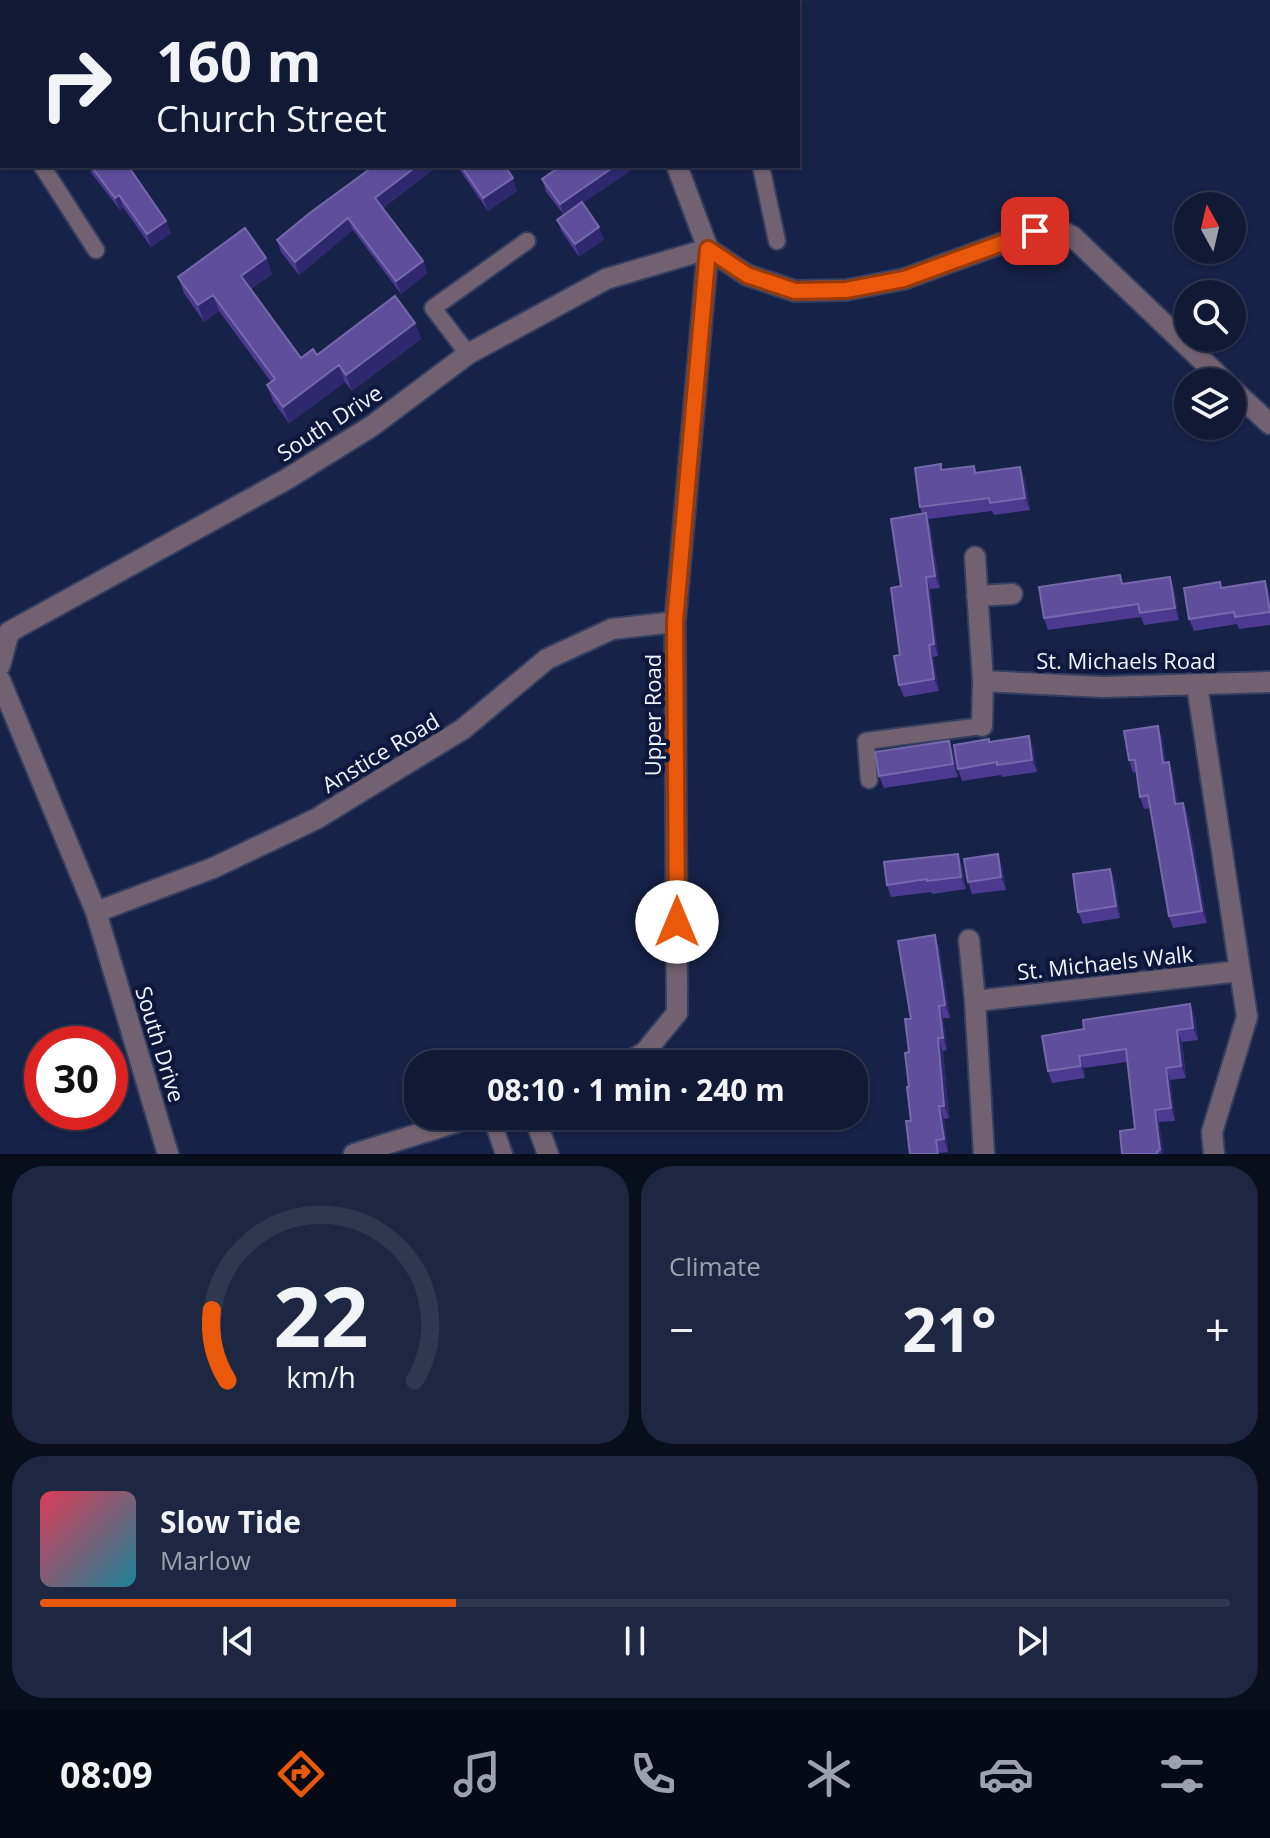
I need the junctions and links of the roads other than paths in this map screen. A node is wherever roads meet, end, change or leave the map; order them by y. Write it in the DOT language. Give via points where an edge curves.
graph roads {
  1 [pos="43,168"];
  2 [pos="678,168"];
  3 [pos="761,168"];
  4 [pos="527,241"];
  5 [pos="777,241"];
  6 [pos="708,249"];
  7 [pos="96,250"];
  8 [pos="468,354"];
  9 [pos="1210,368"];
  10 [pos="1246,402"];
  11 [pos="1270,424"];
  12 [pos="975,557"];
  13 [pos="1012,594"];
  14 [pos="977,596"];
  15 [pos="675,622"];
  16 [pos="5,631"];
  17 [pos="0,665"];
  18 [pos="0,680"];
  19 [pos="983,681"];
  20 [pos="1270,682"];
  21 [pos="1197,685"];
  22 [pos="982,726"];
  23 [pos="869,780"];
  24 [pos="96,912"];
  25 [pos="969,940"];
  26 [pos="1240,971"];
  27 [pos="975,1001"];
  28 [pos="647,1050"];
  29 [pos="431,1130"];
  30 [pos="496,1130"];
  31 [pos="539,1130"];
  32 [pos="168,1154"];
  33 [pos="354,1154"];
  34 [pos="504,1154"];
  35 [pos="548,1154"];
  36 [pos="984,1154"];
  37 [pos="1214,1154"];
  1 -- 7 [label="lane"];
  2 -- 6 [label="street"];
  3 -- 5 [label="lane"];
  4 -- 8 [label="lane" via="433,308"];
  6 -- 8 [label="street, South Drive" via="606,279"];
  6 -- 9 [label="street" via="747,275 795,291 846,290 904,279 1055,228 1072,236"];
  6 -- 15 [label="street, Upper Road"];
  8 -- 16 [label="street, South Drive" via="372,426 287,479"];
  10 -- 11 [label="street"];
  12 -- 14 [label="street"];
  13 -- 14 [label="street"];
  14 -- 19 [label="street"];
  15 -- 24 [label="street, Anstice Road" via="612,629 547,659 463,729 316,819 213,868"];
  15 -- 28 [label="street, Upper Road" via="677,1013"];
  16 -- 17 [label="street, South Drive"];
  18 -- 24 [label="street, South Drive"];
  19 -- 21 [label="street, St. Michaels Road"];
  19 -- 22 [label="street"];
  20 -- 21 [label="street, St. Michaels Road"];
  21 -- 26 [label="street"];
  22 -- 23 [label="lane" via="866,741"];
  24 -- 32 [label="street, South Drive"];
  25 -- 27 [label="street"];
  26 -- 27 [label="street, St. Michaels Walk"];
  26 -- 37 [label="street" via="1247,1017 1212,1132"];
  27 -- 36 [label="street"];
  29 -- 33 [label="street"];
  30 -- 34 [label="lane"];
  31 -- 35 [label="street"];
}
